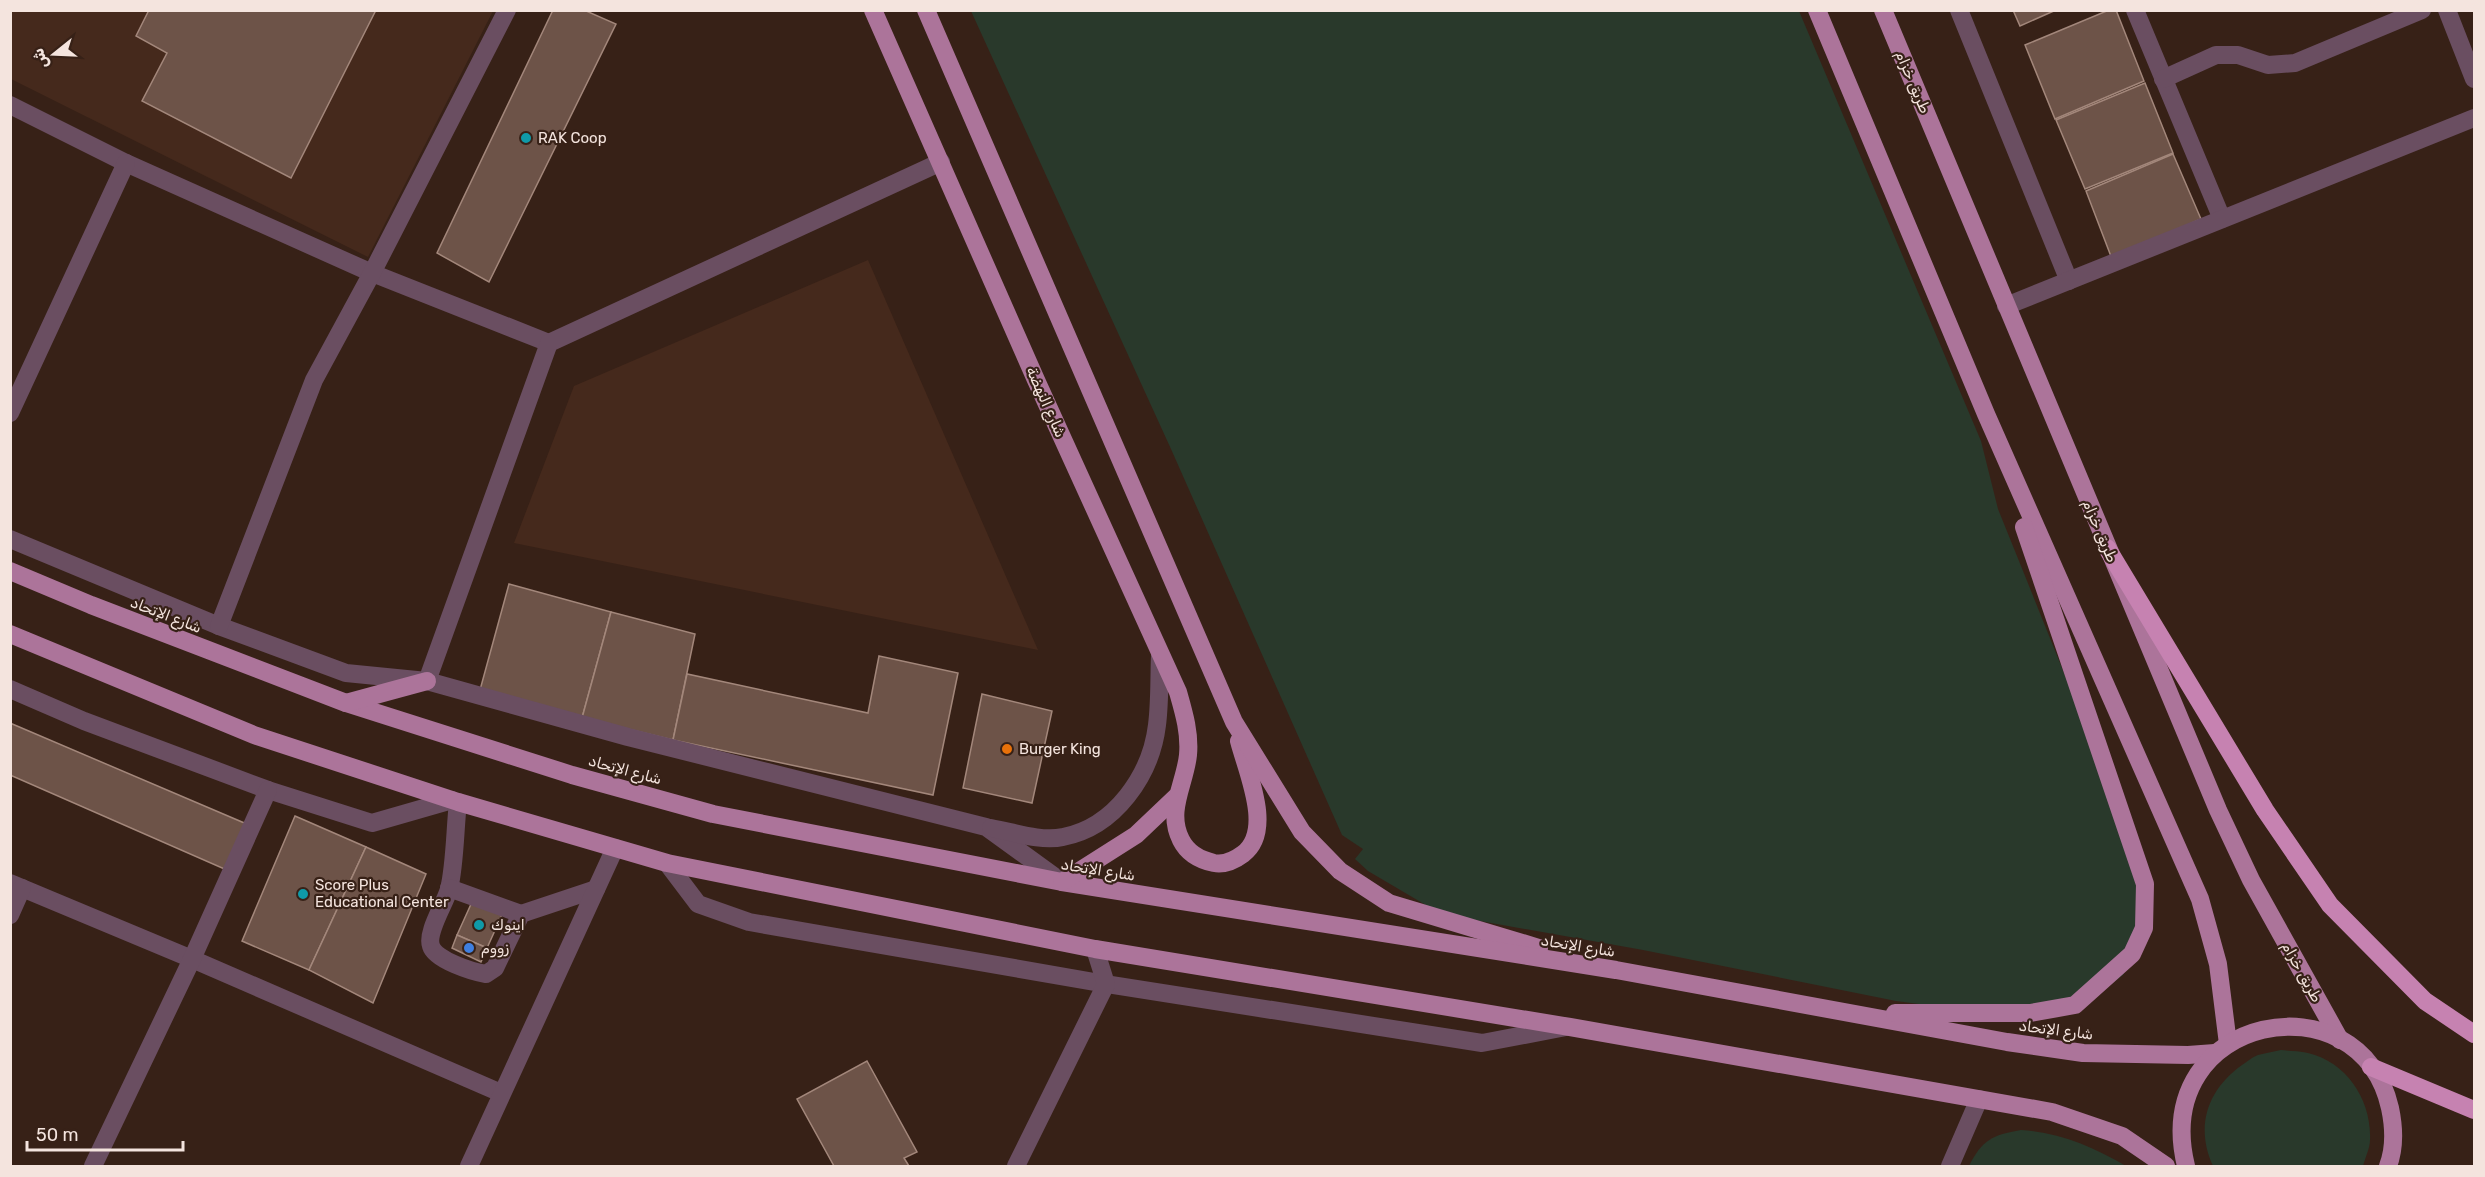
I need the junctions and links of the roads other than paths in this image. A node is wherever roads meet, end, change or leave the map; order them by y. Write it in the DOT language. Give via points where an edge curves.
graph roads {
  1 [pos="507,10"];
  2 [pos="873,10"];
  3 [pos="926,10"];
  4 [pos="1817,10"];
  5 [pos="1883,10"];
  6 [pos="1959,10"];
  7 [pos="2135,10"];
  8 [pos="2422,10"];
  9 [pos="2446,10"];
  10 [pos="2163,79"];
  11 [pos="2475,79"];
  12 [pos="10,105"];
  13 [pos="2475,118"];
  14 [pos="941,162"];
  15 [pos="126,163"];
  16 [pos="2222,219"];
  17 [pos="372,273"];
  18 [pos="2069,280"];
  19 [pos="2006,306"];
  20 [pos="549,343"];
  21 [pos="10,413"];
  22 [pos="1986,414"];
  23 [pos="10,539"];
  24 [pos="2107,548"];
  25 [pos="10,571"];
  26 [pos="219,626"];
  27 [pos="10,634"];
  28 [pos="1160,656"];
  29 [pos="427,681"];
  30 [pos="10,689"];
  31 [pos="346,703"];
  32 [pos="1234,722"];
  33 [pos="268,790"];
  34 [pos="1176,797"];
  35 [pos="455,801"];
  36 [pos="986,827"];
  37 [pos="615,848"];
  38 [pos="667,863"];
  39 [pos="1062,882"];
  40 [pos="16,886"];
  41 [pos="449,888"];
  42 [pos="596,889"];
  43 [pos="521,914"];
  44 [pos="10,915"];
  45 [pos="1095,949"];
  46 [pos="192,958"];
  47 [pos="1616,970"];
  48 [pos="1106,984"];
  49 [pos="1849,1013"];
  50 [pos="1570,1027"];
  51 [pos="2475,1034"];
  52 [pos="2340,1040"];
  53 [pos="2221,1048"];
  54 [pos="2371,1067"];
  55 [pos="501,1093"];
  56 [pos="1979,1099"];
  57 [pos="2475,1110"];
  58 [pos="93,1167"];
  59 [pos="469,1167"];
  60 [pos="1016,1167"];
  61 [pos="1950,1167"];
  62 [pos="2166,1167"];
  63 [pos="2186,1167"];
  64 [pos="2388,1167"];
  1 -- 17 [label="street"];
  2 -- 14 [label="main road, شارع النهضة"];
  3 -- 32 [label="main road"];
  4 -- 22 [label="main road"];
  5 -- 19 [label="main road, طريق خزام"];
  6 -- 18 [label="street"];
  7 -- 10 [label="street"];
  8 -- 10 [label="street" via="2295,63 2268,65 2238,55 2216,55"];
  9 -- 11 [label="street"];
  10 -- 16 [label="street"];
  12 -- 15 [label="street"];
  13 -- 16 [label="street"];
  14 -- 20 [label="street"];
  14 -- 28 [label="main road, شارع النهضة"];
  15 -- 17 [label="street"];
  15 -- 21 [label="street"];
  16 -- 18 [label="street"];
  17 -- 20 [label="street"];
  17 -- 26 [label="street" via="314,380"];
  18 -- 19 [label="street"];
  19 -- 24 [label="main road, طريق خزام"];
  20 -- 29 [label="street"];
  22 -- 49 [label="main road" via="2145,884 2144,928 2132,954 2075,1005 2030,1013"];
  22 -- 53 [label="main road" via="2200,898 2218,964"];
  23 -- 26 [label="street"];
  24 -- 51 [label="highway" via="2265,810 2330,905 2425,1001"];
  24 -- 52 [label="main road, طريق خزام" via="2227,830"];
  25 -- 31 [label="main road, شارع الإتحاد"];
  26 -- 29 [label="street" via="346,673"];
  27 -- 35 [label="main road" via="254,735"];
  28 -- 34 [label="main road, شارع النهضة" via="1178,692 1189,732 1188,757"];
  28 -- 36 [label="street" via="1152,751 1141,776 1120,805 1096,826 1062,837 1038,837"];
  29 -- 31 [label="main road"];
  29 -- 36 [label="street" via="628,737"];
  30 -- 33 [label="street"];
  31 -- 39 [label="main road, شارع الإتحاد" via="572,775 713,814"];
  32 -- 34 [label="main road" via="1259,813 1257,833 1249,849 1235,860 1217,863 1196,858 1180,839"];
  32 -- 47 [label="main road" via="1302,831 1340,871 1379,897 1461,926"];
  33 -- 35 [label="street" via="372,823"];
  33 -- 46 [label="street"];
  34 -- 39 [label="main road" via="1136,835"];
  35 -- 37 [label="main road"];
  35 -- 41 [label="street"];
  36 -- 39 [label="street"];
  37 -- 38 [label="main road"];
  37 -- 42 [label="street"];
  38 -- 45 [label="main road"];
  38 -- 48 [label="street" via="698,904 749,922"];
  39 -- 47 [label="main road, شارع الإتحاد"];
  40 -- 44 [label="street"];
  40 -- 46 [label="street"];
  41 -- 43 [label="street"];
  41 -- 43 [label="street" via="430,938 431,947 437,955 477,972 486,974 495,968"];
  42 -- 43 [label="street"];
  42 -- 55 [label="street"];
  45 -- 48 [label="street"];
  45 -- 50 [label="main road"];
  46 -- 55 [label="street"];
  46 -- 58 [label="street"];
  47 -- 49 [label="main road, شارع الإتحاد"];
  48 -- 50 [label="street" via="1482,1043"];
  48 -- 60 [label="street"];
  49 -- 53 [label="main road, شارع الإتحاد" via="2083,1053 2188,1055"];
  50 -- 56 [label="main road"];
  52 -- 53 [label="main road" via="2313,1029 2283,1025 2254,1031"];
  52 -- 54 [label="main road"];
  53 -- 63 [label="main road" via="2194,1079 2183,1109 2180,1142"];
  54 -- 57 [label="highway"];
  54 -- 64 [label="main road" via="2387,1095 2394,1126"];
  55 -- 59 [label="street"];
  56 -- 61 [label="street"];
  56 -- 62 [label="main road" via="2052,1112 2122,1136"];
}
